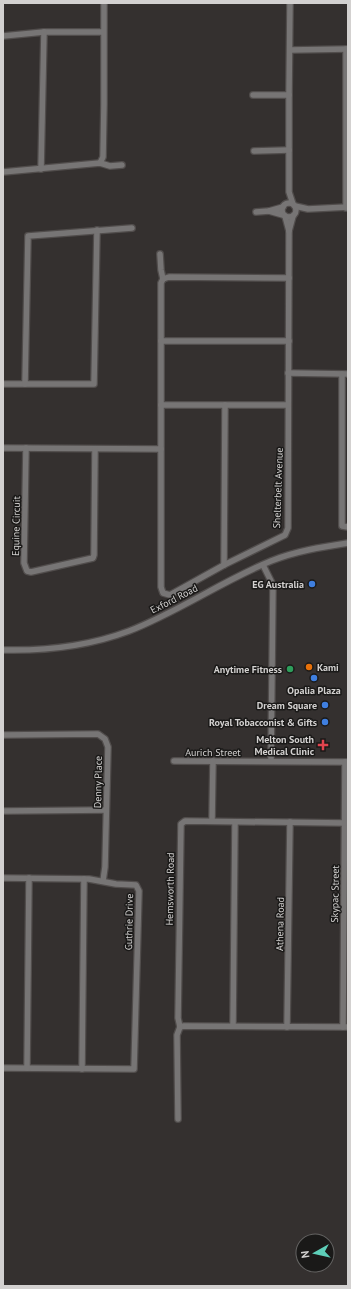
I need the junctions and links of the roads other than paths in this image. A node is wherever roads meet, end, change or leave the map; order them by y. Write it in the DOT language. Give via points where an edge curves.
graph roads {
  1 [pos="104,3"];
  2 [pos="290,3"];
  3 [pos="44,32"];
  4 [pos="103,32"];
  5 [pos="3,36"];
  6 [pos="347,49"];
  7 [pos="290,50"];
  8 [pos="253,95"];
  9 [pos="290,95"];
  10 [pos="289,150"];
  11 [pos="254,151"];
  12 [pos="100,163"];
  13 [pos="122,165"];
  14 [pos="41,169"];
  15 [pos="3,172"];
  16 [pos="289,192"];
  17 [pos="294,205"];
  18 [pos="283,206"];
  19 [pos="347,207"];
  20 [pos="308,209"];
  21 [pos="269,211"];
  22 [pos="256,212"];
  23 [pos="294,215"];
  24 [pos="284,216"];
  25 [pos="132,228"];
  26 [pos="97,230"];
  27 [pos="289,231"];
  28 [pos="160,254"];
  29 [pos="289,278"];
  30 [pos="163,279"];
  31 [pos="161,341"];
  32 [pos="288,341"];
  33 [pos="288,374"];
  34 [pos="345,374"];
  35 [pos="3,384"];
  36 [pos="25,384"];
  37 [pos="161,405"];
  38 [pos="225,405"];
  39 [pos="288,405"];
  40 [pos="3,448"];
  41 [pos="26,448"];
  42 [pos="94,449"];
  43 [pos="161,449"];
  44 [pos="348,527"];
  45 [pos="348,543"];
  46 [pos="224,565"];
  47 [pos="263,565"];
  48 [pos="3,650"];
  49 [pos="3,734"];
  50 [pos="174,761"];
  51 [pos="213,761"];
  52 [pos="271,761"];
  53 [pos="347,762"];
  54 [pos="106,810"];
  55 [pos="5,811"];
  56 [pos="212,822"];
  57 [pos="235,822"];
  58 [pos="290,822"];
  59 [pos="345,823"];
  60 [pos="3,878"];
  61 [pos="29,878"];
  62 [pos="84,879"];
  63 [pos="103,881"];
  64 [pos="233,1026"];
  65 [pos="180,1027"];
  66 [pos="288,1027"];
  67 [pos="345,1027"];
  68 [pos="3,1068"];
  69 [pos="27,1068"];
  70 [pos="82,1069"];
  71 [pos="178,1119"];
  1 -- 4 [label="street"];
  2 -- 7 [label="street"];
  3 -- 4 [label="street"];
  3 -- 5 [label="street"];
  3 -- 14 [label="street"];
  4 -- 12 [label="street" via="103,157"];
  6 -- 7 [label="street"];
  6 -- 19 [label="street"];
  7 -- 9 [label="street"];
  8 -- 9 [label="street"];
  9 -- 10 [label="street"];
  10 -- 11 [label="street"];
  10 -- 16 [label="street"];
  12 -- 13 [label="street" via="110,166"];
  12 -- 14 [label="street"];
  14 -- 15 [label="street"];
  16 -- 17 [label="street"];
  16 -- 18 [label="street"];
  17 -- 18 [label="street" via="289,203"];
  17 -- 20 [label="street"];
  17 -- 23 [label="street"];
  18 -- 21 [label="street"];
  18 -- 24 [label="street"];
  19 -- 20 [label="street"];
  20 -- 23 [label="street"];
  21 -- 22 [label="street"];
  21 -- 24 [label="street"];
  23 -- 24 [label="street"];
  23 -- 27 [label="street, Shelterbelt Avenue"];
  24 -- 27 [label="street, Shelterbelt Avenue"];
  25 -- 26 [label="street"];
  26 -- 36 [label="street" via="28,236"];
  26 -- 36 [label="street" via="94,384"];
  27 -- 29 [label="street, Shelterbelt Avenue"];
  28 -- 30 [label="street"];
  29 -- 30 [label="street"];
  29 -- 32 [label="street, Shelterbelt Avenue"];
  30 -- 31 [label="street"];
  31 -- 32 [label="street"];
  31 -- 37 [label="street"];
  32 -- 33 [label="street, Shelterbelt Avenue"];
  33 -- 34 [label="street"];
  33 -- 39 [label="street, Shelterbelt Avenue"];
  34 -- 44 [label="street" via="342,402 342,526"];
  35 -- 36 [label="street"];
  37 -- 38 [label="street"];
  37 -- 43 [label="street"];
  38 -- 39 [label="street"];
  38 -- 46 [label="street"];
  39 -- 46 [label="street, Shelterbelt Avenue" via="288,528 285,535"];
  40 -- 41 [label="street"];
  41 -- 42 [label="street"];
  41 -- 42 [label="street, Equine Circuit" via="24,563 27,571 31,572 93,558"];
  42 -- 43 [label="street"];
  43 -- 46 [label="street, Shelterbelt Avenue" via="163,593 170,595"];
  45 -- 47 [label="street, Exford Road" via="296,553"];
  47 -- 48 [label="street, Exford Road" via="129,631 79,645"];
  47 -- 52 [label="street" via="273,585"];
  49 -- 54 [label="street, Denny Place" via="101,736 108,747"];
  50 -- 51 [label="street, Aurich Street"];
  51 -- 52 [label="street, Aurich Street"];
  51 -- 56 [label="street"];
  52 -- 53 [label="street, Aurich Street"];
  53 -- 59 [label="street, Skypac Street"];
  54 -- 55 [label="street"];
  54 -- 63 [label="street, Denny Place"];
  56 -- 57 [label="street, Hemsworth Road"];
  56 -- 65 [label="street, Hemsworth Road" via="185,821 180,827"];
  57 -- 58 [label="street, Hemsworth Road"];
  57 -- 64 [label="street"];
  58 -- 59 [label="street, Hemsworth Road"];
  58 -- 66 [label="street, Athena Road"];
  59 -- 67 [label="street, Skypac Street"];
  60 -- 61 [label="street, Guthrie Drive"];
  61 -- 62 [label="street, Guthrie Drive"];
  61 -- 69 [label="street"];
  62 -- 63 [label="street, Guthrie Drive"];
  62 -- 70 [label="street"];
  63 -- 70 [label="street, Guthrie Drive" via="136,885 139,891 134,1069"];
  64 -- 65 [label="street"];
  64 -- 66 [label="street"];
  65 -- 71 [label="street, Hemsworth Road" via="177,1034"];
  66 -- 67 [label="street"];
  68 -- 69 [label="street"];
  69 -- 70 [label="street"];
}
